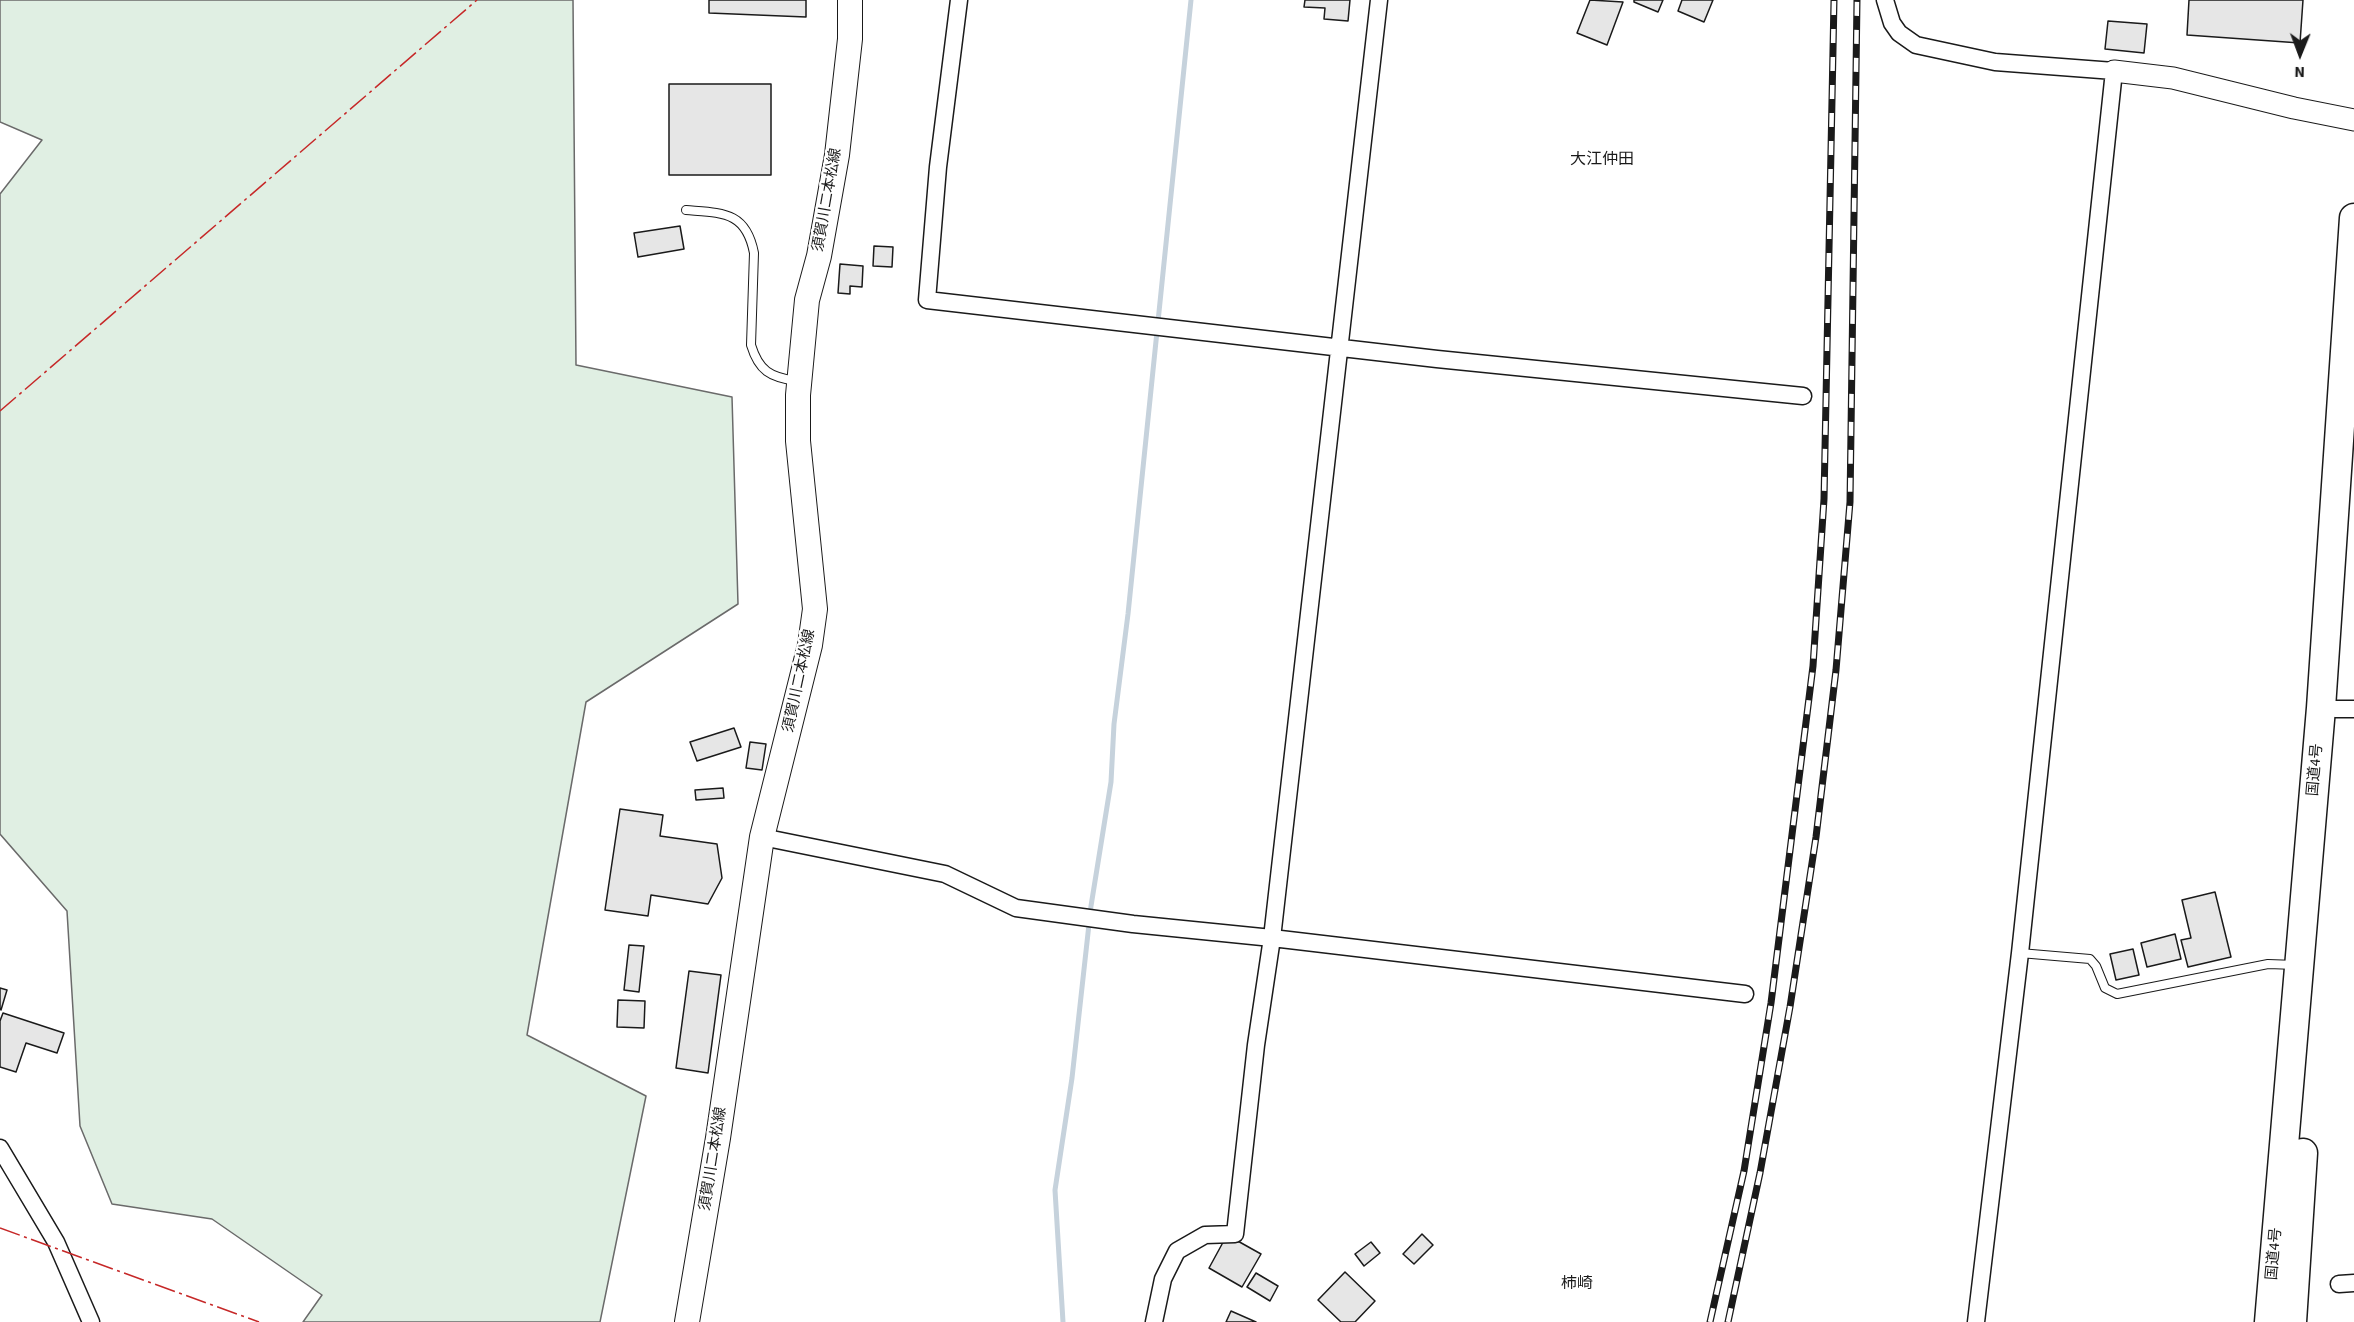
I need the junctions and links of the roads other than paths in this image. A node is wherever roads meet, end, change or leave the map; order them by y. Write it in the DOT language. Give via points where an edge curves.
graph roads {
  1 [pos="850,0"];
  2 [pos="959,0"];
  3 [pos="1379,0"];
  4 [pos="1885,0"];
  5 [pos="2114,71"];
  6 [pos="2354,120"];
  7 [pos="686,210"];
  8 [pos="2354,218"];
  9 [pos="1340,347"];
  10 [pos="800,381"];
  11 [pos="1803,396"];
  12 [pos="2354,502"];
  13 [pos="2344,709"];
  14 [pos="762,837"];
  15 [pos="1272,938"];
  16 [pos="2020,953"];
  17 [pos="2299,965"];
  18 [pos="1745,994"];
  19 [pos="0,1148"];
  20 [pos="91,1322"];
  21 [pos="687,1322"];
  22 [pos="1154,1322"];
  23 [pos="1976,1322"];
  24 [pos="2269,1322"];
  25 [pos="2292,1322"];
  1 -- 10 [label="main road, 須賀川二本松線" via="850,39 837,156 807,300"];
  2 -- 9 [label="street" via="938,167 927,300"];
  3 -- 9 [label="street"];
  4 -- 5 [label="street" via="1892,23 1916,45 1995,62"];
  5 -- 6 [label="street" via="2173,78"];
  5 -- 16 [label="street"];
  7 -- 10 [label="lane" via="724,213 741,221 754,253 754,356 762,369 778,378"];
  8 -- 17 [label="highway, 国道4号" via="2321,708"];
  9 -- 11 [label="street"];
  9 -- 15 [label="street"];
  10 -- 14 [label="main road, 須賀川二本松線" via="798,441 815,609 810,645"];
  12 -- 13 [label="highway, 国道4号"];
  13 -- 25 [label="highway, 国道4号"];
  14 -- 15 [label="street" via="945,874 1016,908"];
  14 -- 21 [label="main road, 須賀川二本松線"];
  15 -- 18 [label="street"];
  15 -- 22 [label="street" via="1235,1234 1205,1235 1177,1251 1163,1279"];
  16 -- 17 [label="lane" via="2090,960 2105,988 2117,994 2268,964"];
  16 -- 23 [label="street"];
  17 -- 24 [label="highway, 国道4号"];
  19 -- 20 [label="street" via="56,1242"];
}
